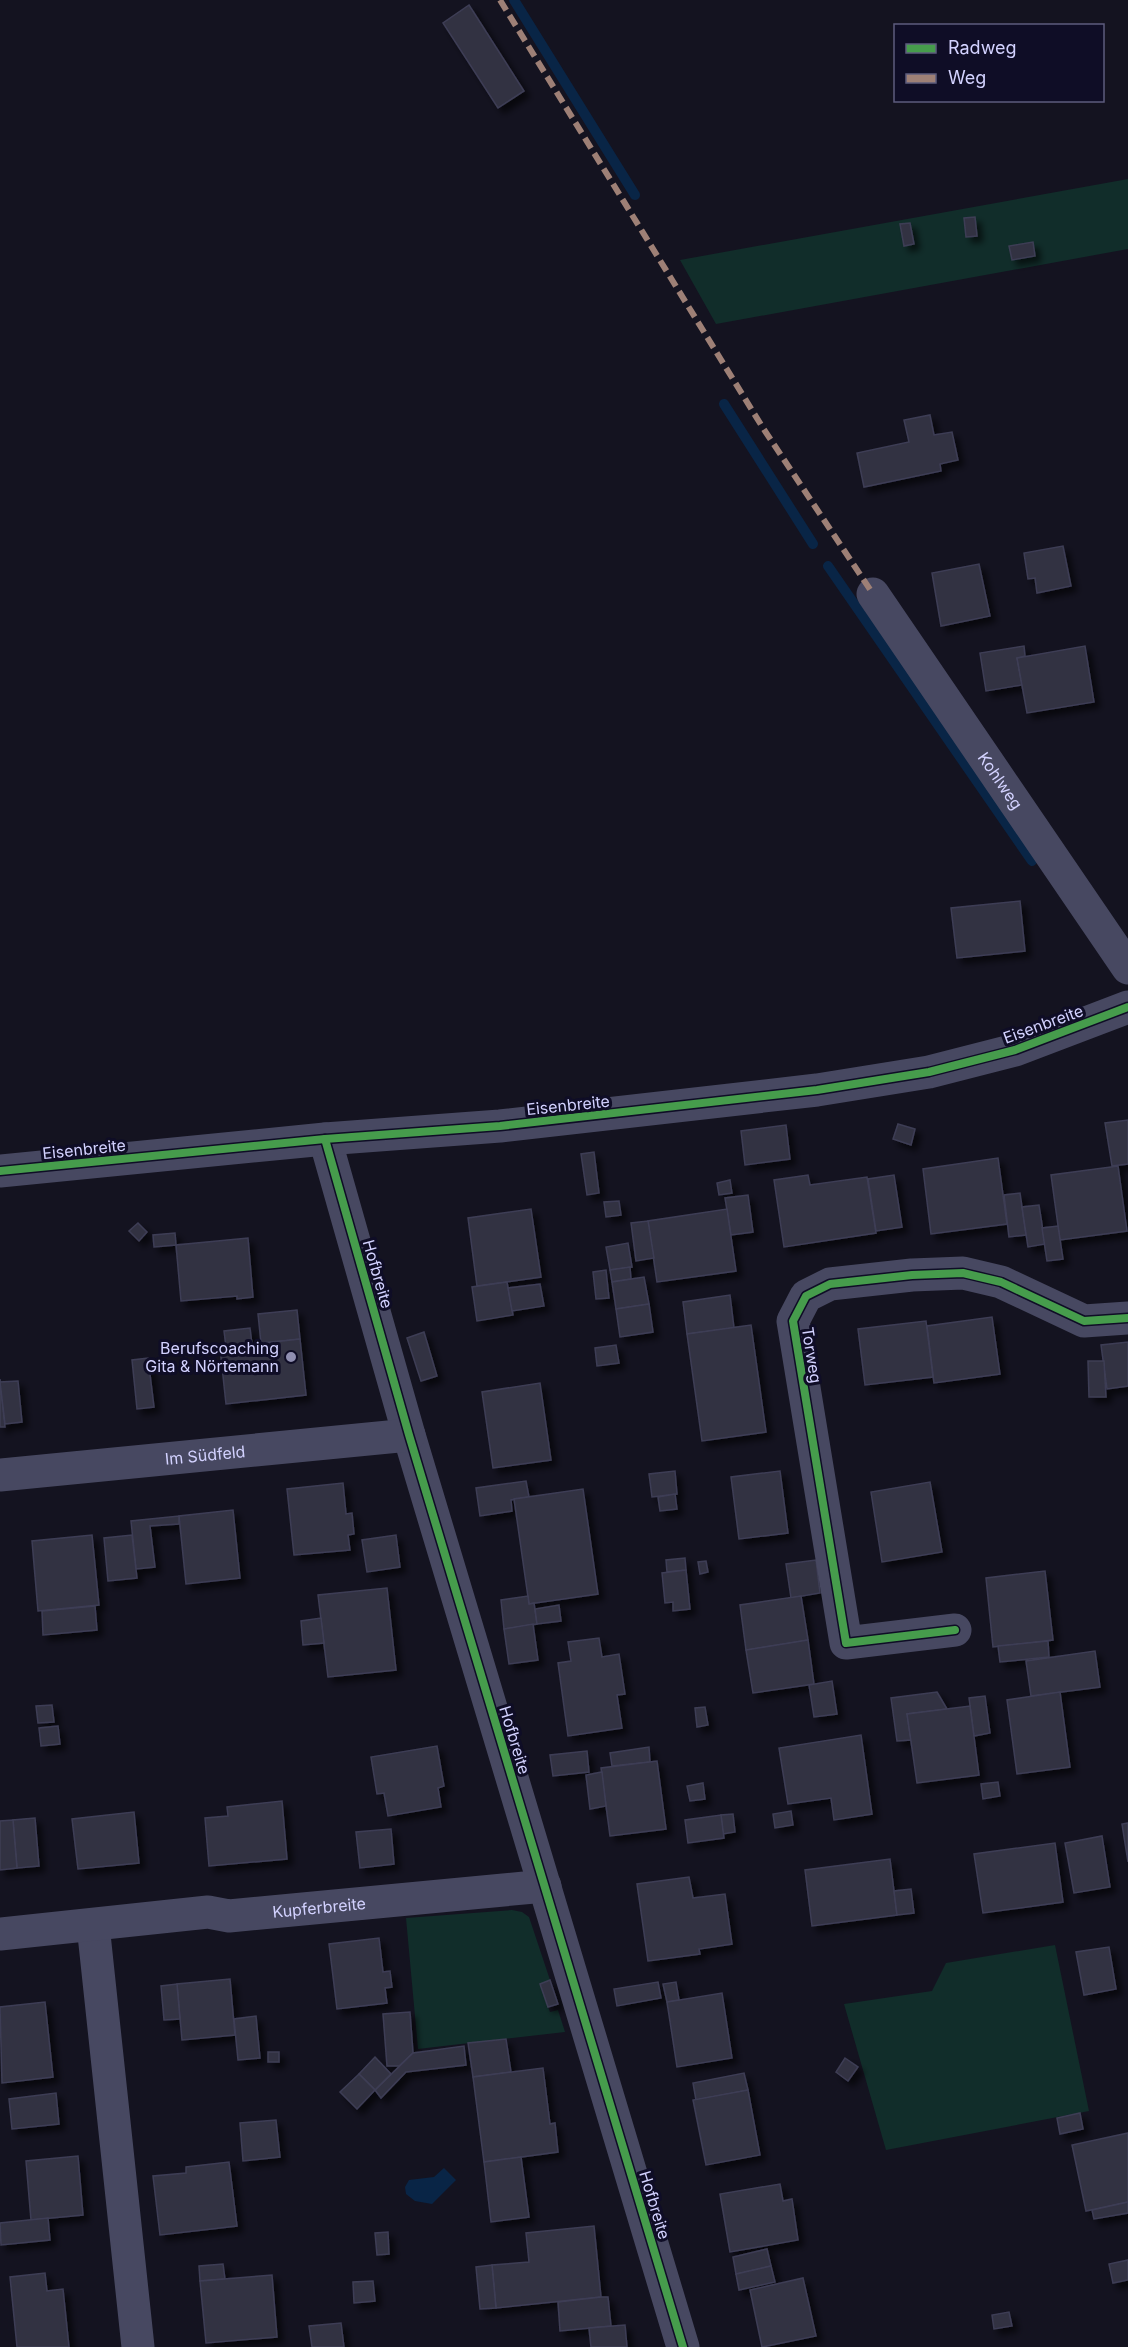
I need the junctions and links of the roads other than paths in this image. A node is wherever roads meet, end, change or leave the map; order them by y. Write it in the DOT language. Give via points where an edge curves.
graph roads {
  1 [pos="873,594"];
  2 [pos="1128,968"];
  3 [pos="1128,1008"];
  4 [pos="325,1139"];
  5 [pos="0,1171"];
  6 [pos="1128,1318"];
  7 [pos="409,1435"];
  8 [pos="0,1475"];
  9 [pos="955,1630"];
  10 [pos="545,1886"];
  11 [pos="93,1925"];
  12 [pos="0,1934"];
  13 [pos="138,2347"];
  14 [pos="683,2347"];
  1 -- 2 [label="street, Kohlweg"];
  3 -- 4 [label="street, Eisenbreite" via="1015,1050 908,1076 704,1104 500,1126"];
  4 -- 5 [label="street, Eisenbreite"];
  4 -- 7 [label="street, Hofbreite"];
  6 -- 9 [label="street, Torweg" via="1084,1321 1001,1282 963,1273 830,1284 806,1296 793,1321 846,1643"];
  7 -- 8 [label="street, Im Südfeld"];
  7 -- 10 [label="street, Hofbreite"];
  10 -- 11 [label="street, Kupferbreite" via="230,1916 208,1912"];
  10 -- 14 [label="street, Hofbreite"];
  11 -- 12 [label="street, Kupferbreite"];
  11 -- 13 [label="street"];
}
